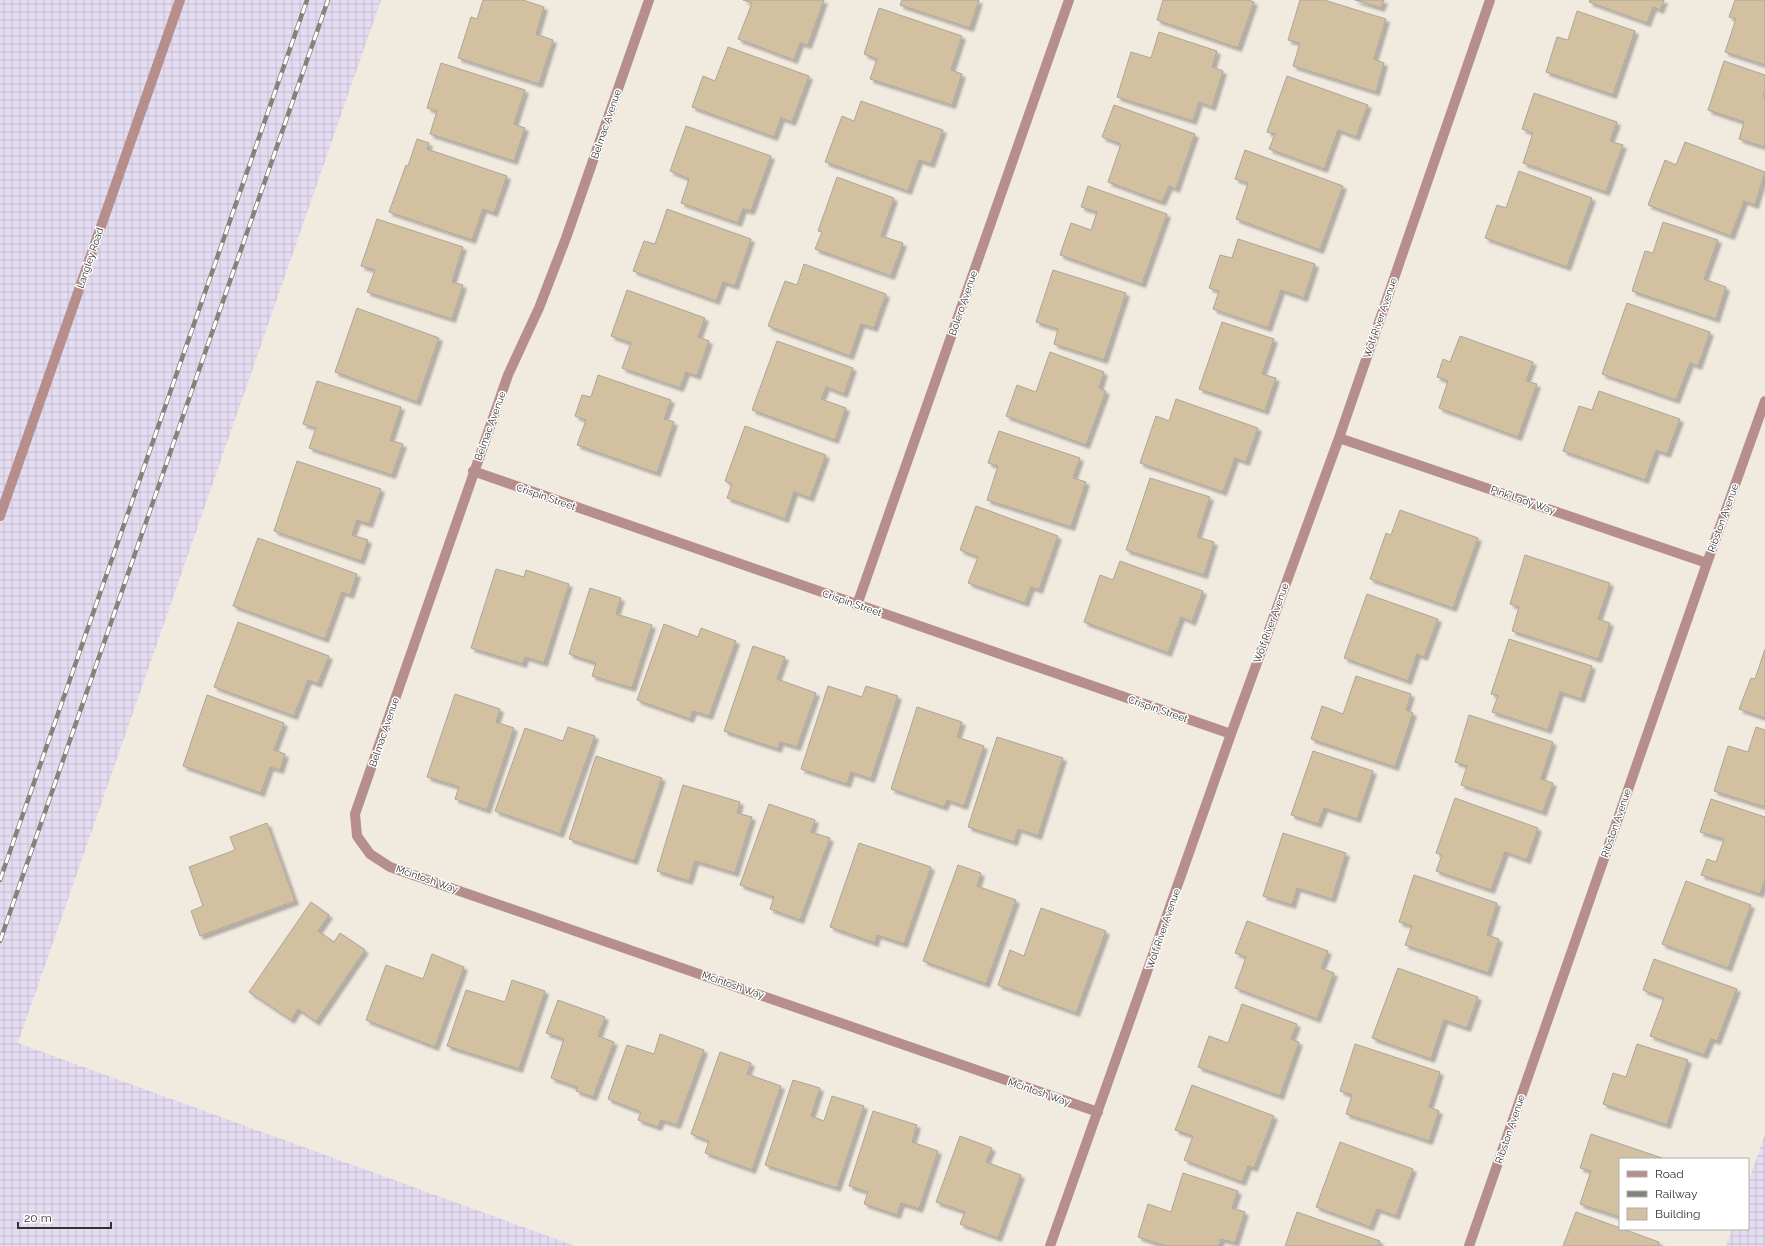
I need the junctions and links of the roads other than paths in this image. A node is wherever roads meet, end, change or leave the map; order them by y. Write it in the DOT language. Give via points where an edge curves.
graph roads {
  1 [pos="180,0"];
  2 [pos="650,0"];
  3 [pos="1069,0"];
  4 [pos="1490,0"];
  5 [pos="1765,401"];
  6 [pos="1339,438"];
  7 [pos="473,471"];
  8 [pos="0,516"];
  9 [pos="1707,563"];
  10 [pos="857,605"];
  11 [pos="1231,734"];
  12 [pos="370,854"];
  13 [pos="1098,1112"];
  14 [pos="1050,1246"];
  15 [pos="1469,1246"];
  1 -- 8 [label="street, Langley Road"];
  2 -- 7 [label="street, Belmac Avenue" via="566,238 539,308 508,375"];
  3 -- 10 [label="street, Bolero Avenue"];
  4 -- 6 [label="street, Wolf River Avenue"];
  5 -- 9 [label="street, Ribston Avenue"];
  6 -- 9 [label="street, Pink Lady Way"];
  6 -- 11 [label="street, Wolf River Avenue"];
  7 -- 10 [label="street, Crispin Street"];
  7 -- 12 [label="street, Belmac Avenue" via="355,814 357,836"];
  9 -- 15 [label="street, Ribston Avenue"];
  10 -- 11 [label="street, Crispin Street"];
  11 -- 13 [label="street, Wolf River Avenue"];
  12 -- 13 [label="street, Mcintosh Way" via="390,867"];
  13 -- 14 [label="street, Wolf River Avenue"];
}
